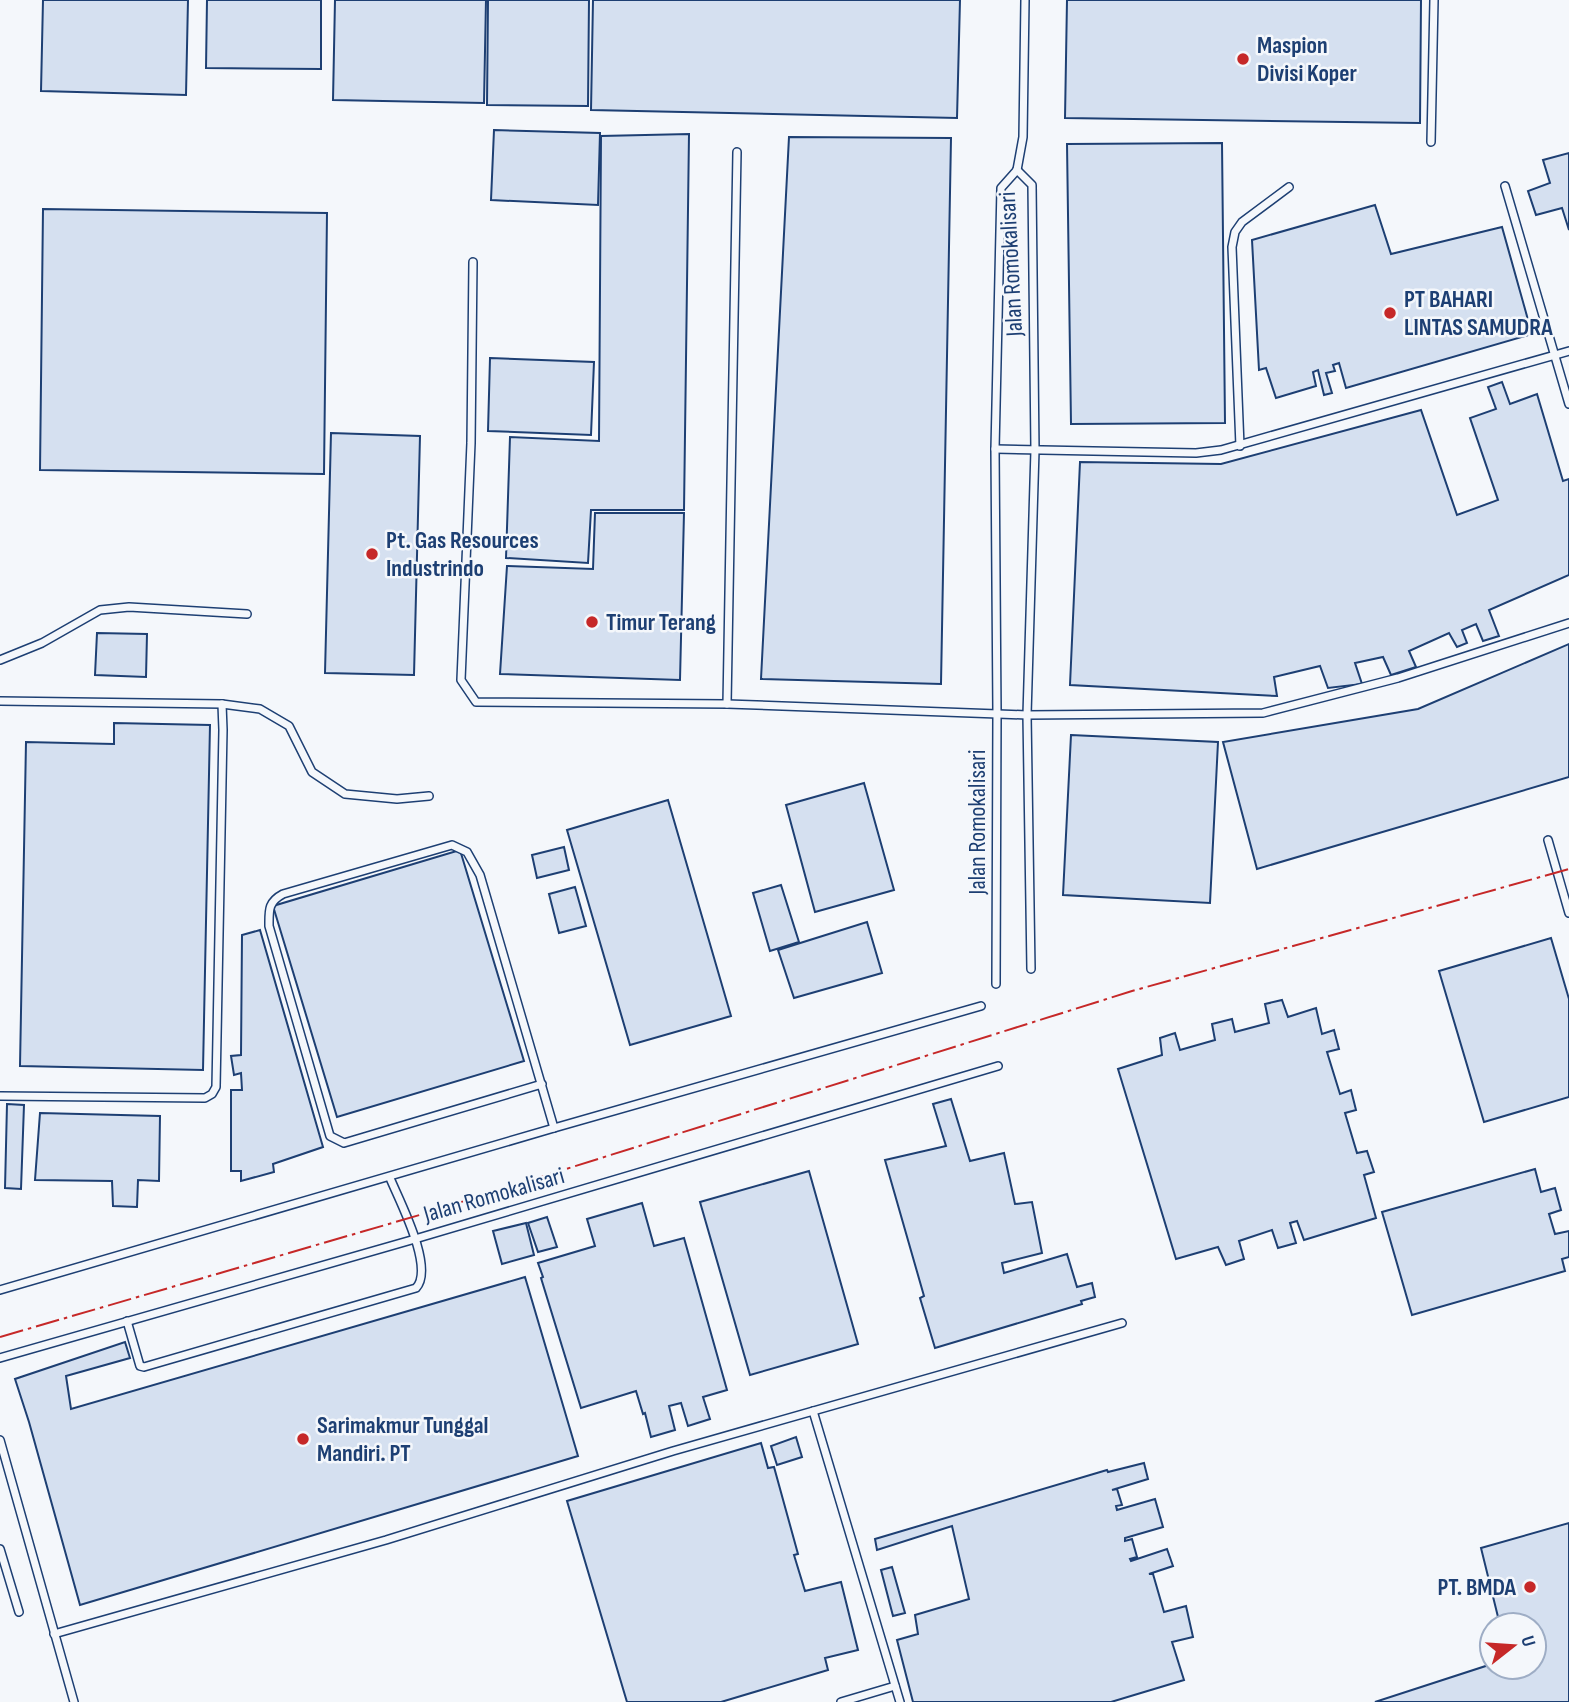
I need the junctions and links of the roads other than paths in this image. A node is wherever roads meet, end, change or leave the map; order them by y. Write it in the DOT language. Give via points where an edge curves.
graph roads {
  1 [pos="1025,0"];
  2 [pos="1434,0"];
  3 [pos="1431,142"];
  4 [pos="737,152"];
  5 [pos="1017,170"];
  6 [pos="1506,186"];
  7 [pos="1289,187"];
  8 [pos="473,262"];
  9 [pos="1569,351"];
  10 [pos="1555,355"];
  11 [pos="1569,404"];
  12 [pos="1240,446"];
  13 [pos="995,450"];
  14 [pos="1035,450"];
  15 [pos="247,614"];
  16 [pos="1569,623"];
  17 [pos="0,660"];
  18 [pos="0,701"];
  19 [pos="222,704"];
  20 [pos="727,704"];
  21 [pos="997,713"];
  22 [pos="1027,715"];
  23 [pos="429,796"];
  24 [pos="1548,840"];
  25 [pos="1569,913"];
  26 [pos="1031,970"];
  27 [pos="996,984"];
  28 [pos="981,1006"];
  29 [pos="998,1066"];
  30 [pos="542,1084"];
  31 [pos="0,1096"];
  32 [pos="554,1128"];
  33 [pos="390,1178"];
  34 [pos="415,1239"];
  35 [pos="0,1290"];
  36 [pos="127,1321"];
  37 [pos="1122,1323"];
  38 [pos="0,1358"];
  39 [pos="813,1411"];
  40 [pos="0,1440"];
  41 [pos="0,1549"];
  42 [pos="19,1612"];
  43 [pos="54,1634"];
  44 [pos="895,1686"];
  45 [pos="74,1702"];
  46 [pos="841,1702"];
  47 [pos="900,1702"];
  1 -- 5 [label="lane" via="1023,137"];
  2 -- 3 [label="lane"];
  4 -- 20 [label="lane"];
  5 -- 13 [label="lane, Jalan Romokalisari" via="1001,188"];
  5 -- 14 [label="lane, Jalan Romokalisari" via="1032,185"];
  6 -- 10 [label="lane"];
  7 -- 12 [label="lane" via="1242,222 1232,247"];
  8 -- 20 [label="lane" via="461,680 476,702"];
  9 -- 10 [label="lane"];
  10 -- 11 [label="lane"];
  10 -- 12 [label="lane"];
  12 -- 14 [label="lane" via="1196,453"];
  13 -- 14 [label="lane"];
  13 -- 21 [label="lane, Jalan Romokalisari"];
  14 -- 22 [label="lane, Jalan Romokalisari"];
  15 -- 17 [label="lane" via="129,607 100,610 43,643"];
  16 -- 22 [label="lane" via="1398,677 1263,713"];
  18 -- 19 [label="lane"];
  19 -- 23 [label="lane" via="260,709 289,726 312,772 345,794 397,799"];
  19 -- 31 [label="lane" via="216,1087 205,1098"];
  20 -- 21 [label="lane"];
  21 -- 22 [label="lane"];
  21 -- 27 [label="lane, Jalan Romokalisari"];
  22 -- 26 [label="lane, Jalan Romokalisari"];
  24 -- 25 [label="lane"];
  28 -- 32 [label="lane, Jalan Romokalisari"];
  29 -- 34 [label="lane, Jalan Romokalisari"];
  30 -- 30 [label="lane" via="480,875 467,852 452,845 283,894 269,905 269,926 330,1136 344,1143"];
  30 -- 32 [label="lane"];
  32 -- 33 [label="lane, Jalan Romokalisari"];
  33 -- 34 [label="lane"];
  33 -- 35 [label="lane, Jalan Romokalisari"];
  34 -- 36 [label="lane, Jalan Romokalisari"];
  34 -- 36 [label="lane" via="422,1265 422,1279 416,1288 144,1367"];
  36 -- 38 [label="lane, Jalan Romokalisari"];
  37 -- 39 [label="lane"];
  39 -- 43 [label="lane" via="386,1541"];
  39 -- 44 [label="lane"];
  40 -- 43 [label="lane"];
  41 -- 42 [label="lane"];
  43 -- 45 [label="lane"];
  44 -- 46 [label="lane"];
  44 -- 47 [label="lane"];
}
